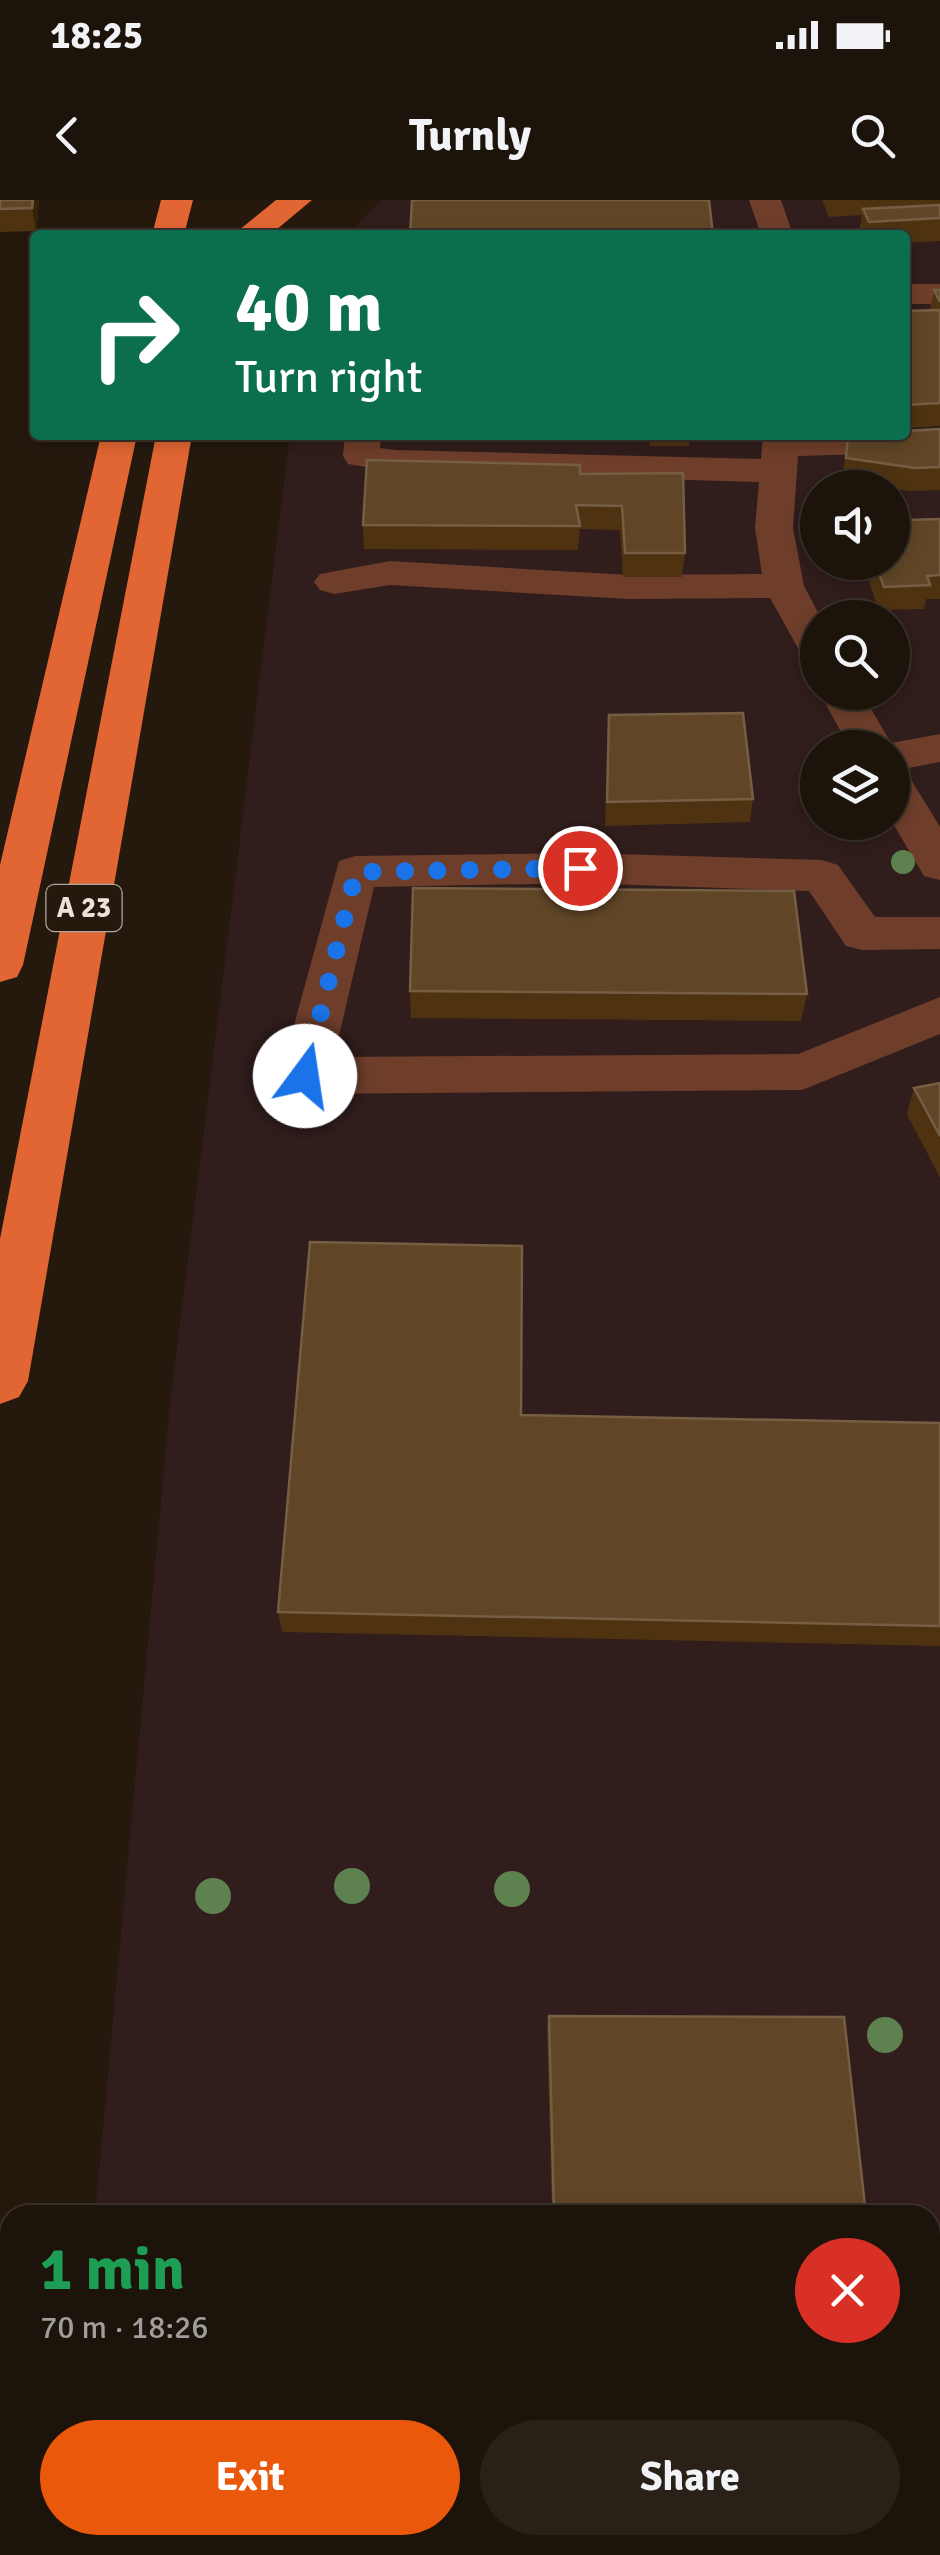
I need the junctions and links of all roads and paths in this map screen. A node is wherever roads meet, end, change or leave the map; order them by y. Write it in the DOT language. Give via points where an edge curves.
graph roads {
  1 [pos="177,200"];
  2 [pos="296,200"];
  3 [pos="765,200"];
  4 [pos="169,230"];
  5 [pos="257,230"];
  6 [pos="775,230"];
  7 [pos="910,294"];
  8 [pos="940,294"];
  9 [pos="119,440"];
  10 [pos="173,440"];
  11 [pos="362,440"];
  12 [pos="940,442"];
  13 [pos="593,450"];
  14 [pos="779,450"];
  15 [pos="334,582"];
  16 [pos="784,586"];
  17 [pos="800,616"];
  18 [pos="940,748"];
  19 [pos="910,754"];
  20 [pos="910,814"];
  21 [pos="940,865"];
  22 [pos="940,933"];
  23 [pos="0,965"];
  24 [pos="940,1014"];
  25 [pos="0,1381"];
  1 -- 4 [label="highway"];
  2 -- 5 [label="highway"];
  3 -- 6 [label="street"];
  7 -- 8 [label="street"];
  9 -- 23 [label="highway, A 23"];
  10 -- 25 [label="highway, A 23"];
  11 -- 13 [label="street" via="361,456 396,461"];
  12 -- 14 [label="street"];
  13 -- 14 [label="street"];
  14 -- 16 [label="street" via="774,528"];
  15 -- 16 [label="street" via="390,574 628,587"];
  16 -- 17 [label="street"];
  18 -- 19 [label="street"];
  20 -- 21 [label="street"];
  22 -- 24 [label="street" via="862,934 822,876 580,868 356,872 305,1076 802,1072"];
}
